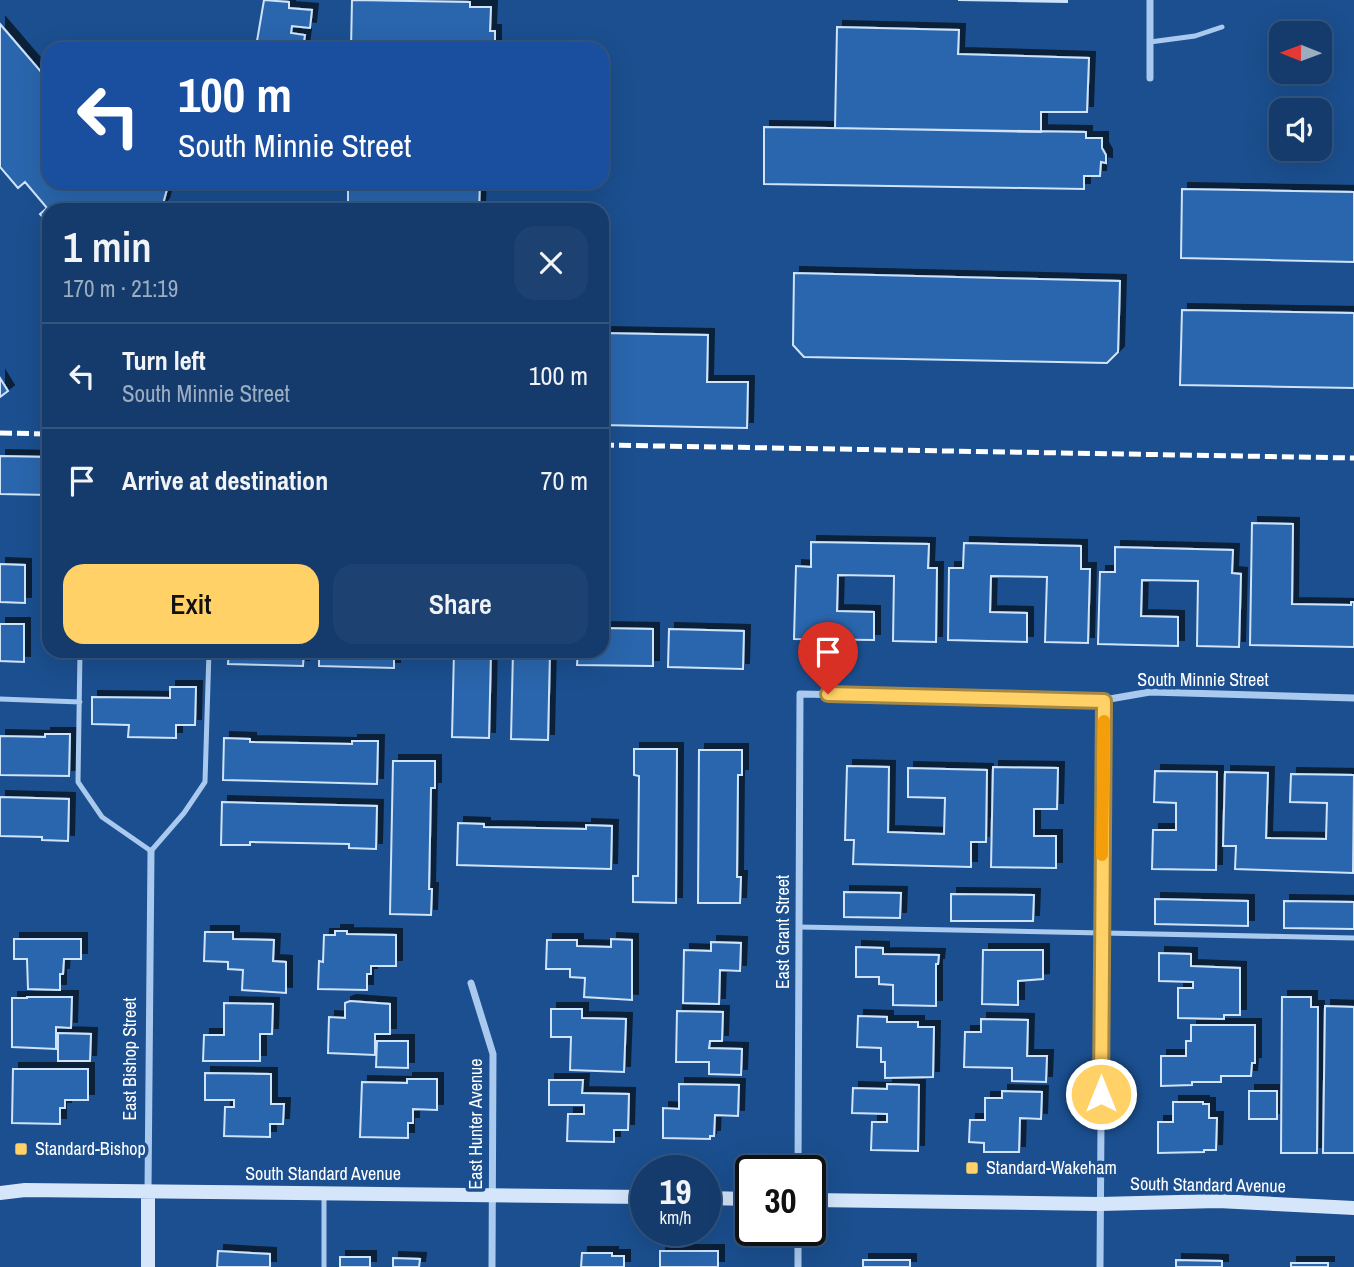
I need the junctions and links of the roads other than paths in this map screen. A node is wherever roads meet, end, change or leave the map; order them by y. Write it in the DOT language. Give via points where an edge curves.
graph roads {
  1 [pos="1150,0"];
  2 [pos="1222,27"];
  3 [pos="1150,42"];
  4 [pos="1150,78"];
  5 [pos="80,658"];
  6 [pos="209,658"];
  7 [pos="800,694"];
  8 [pos="1354,698"];
  9 [pos="0,699"];
  10 [pos="1104,701"];
  11 [pos="80,702"];
  12 [pos="151,850"];
  13 [pos="799,926"];
  14 [pos="1101,932"];
  15 [pos="1354,937"];
  16 [pos="471,983"];
  17 [pos="798,1155"];
  18 [pos="148,1192"];
  19 [pos="0,1193"];
  20 [pos="324,1193"];
  21 [pos="492,1194"];
  22 [pos="630,1197"];
  23 [pos="826,1200"];
  24 [pos="1100,1204"];
  25 [pos="1354,1208"];
  26 [pos="798,1246"];
  27 [pos="148,1267"];
  28 [pos="324,1267"];
  29 [pos="492,1267"];
  30 [pos="798,1267"];
  31 [pos="1100,1267"];
  1 -- 3 [label="street"];
  2 -- 3 [label="lane"];
  3 -- 4 [label="street"];
  5 -- 11 [label="lane"];
  6 -- 12 [label="lane" via="205,782"];
  7 -- 10 [label="street, South Minnie Street"];
  7 -- 13 [label="street, East Grant Street"];
  8 -- 10 [label="street, South Minnie Street" via="1150,692"];
  9 -- 11 [label="lane"];
  10 -- 14 [label="street"];
  11 -- 12 [label="lane" via="78,782 102,817"];
  12 -- 18 [label="street, East Bishop Street"];
  13 -- 14 [label="lane"];
  13 -- 17 [label="street, East Grant Street"];
  14 -- 15 [label="lane"];
  14 -- 24 [label="street"];
  16 -- 21 [label="street, East Hunter Avenue" via="493,1054"];
  18 -- 19 [label="street, South Standard Avenue"];
  18 -- 20 [label="street, South Standard Avenue"];
  18 -- 27 [label="street, East Bishop Street"];
  20 -- 21 [label="street, South Standard Avenue"];
  20 -- 28 [label="lane"];
  21 -- 22 [label="street, South Standard Avenue"];
  21 -- 29 [label="street, East Hunter Avenue"];
  23 -- 24 [label="street, South Standard Avenue"];
  24 -- 25 [label="street, South Standard Avenue" via="1218,1201"];
  24 -- 31 [label="street"];
  26 -- 30 [label="street"];
}
